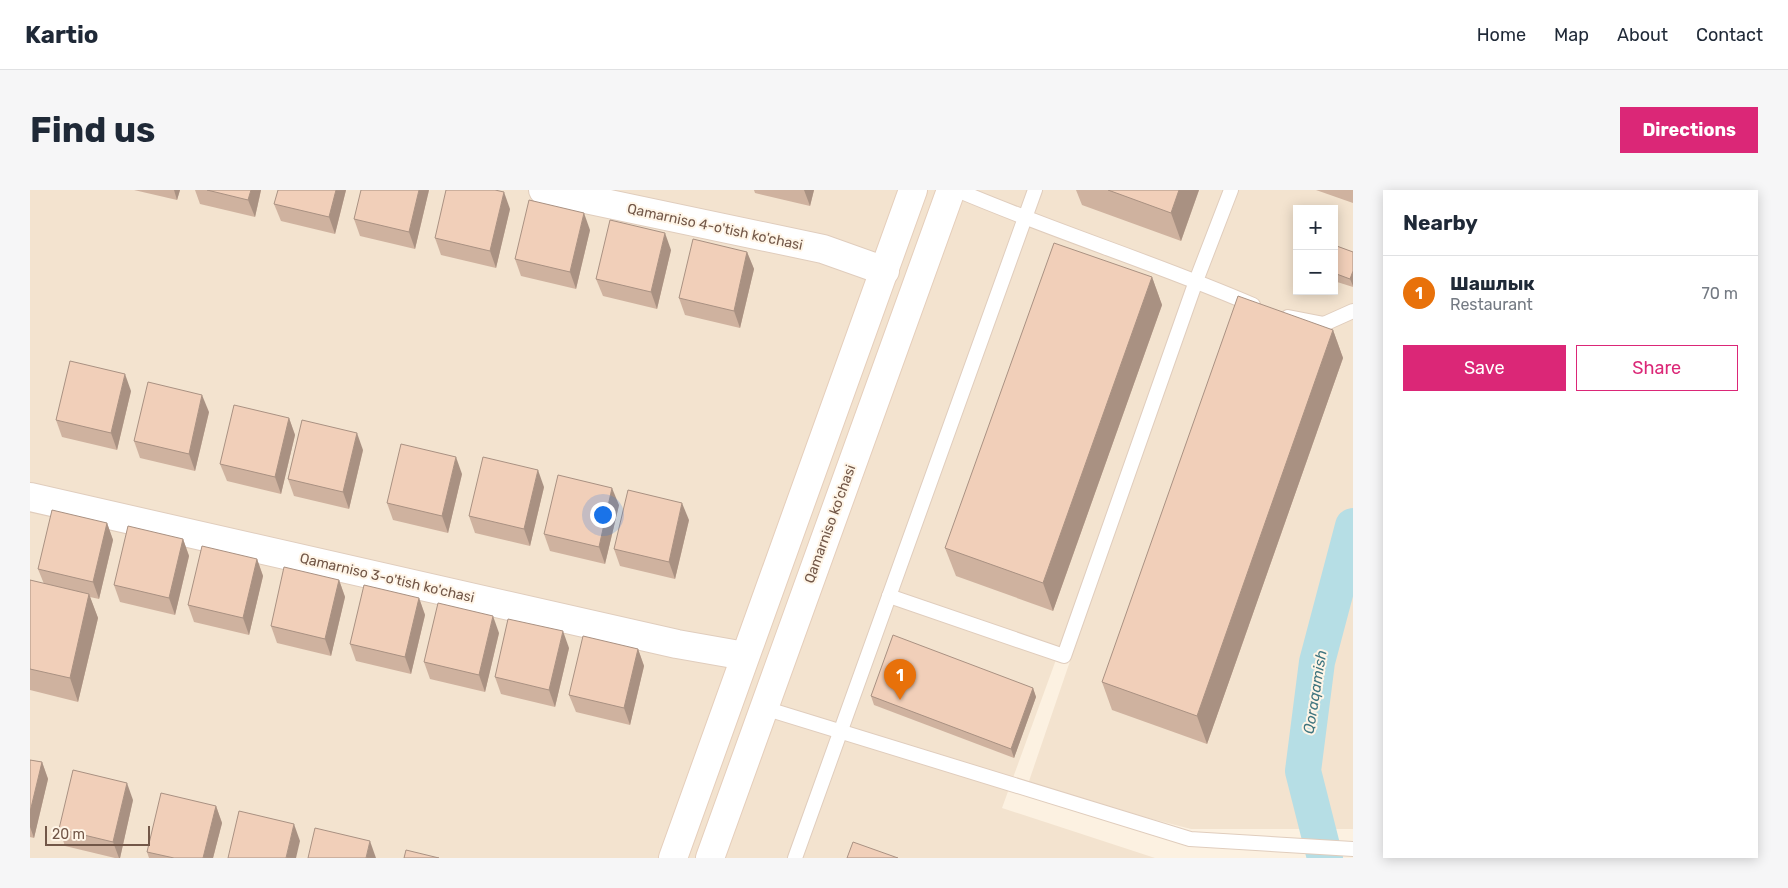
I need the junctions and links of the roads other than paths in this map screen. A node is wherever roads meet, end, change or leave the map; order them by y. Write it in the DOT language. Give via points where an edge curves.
graph roads {
  1 [pos="543,190"];
  2 [pos="914,190"];
  3 [pos="951,190"];
  4 [pos="957,190"];
  5 [pos="1035,190"];
  6 [pos="1231,190"];
  7 [pos="1024,219"];
  8 [pos="885,271"];
  9 [pos="1196,281"];
  10 [pos="1353,311"];
  11 [pos="30,497"];
  12 [pos="889,596"];
  13 [pos="745,656"];
  14 [pos="764,708"];
  15 [pos="841,730"];
  16 [pos="1353,849"];
  17 [pos="673,858"];
  18 [pos="710,858"];
  19 [pos="795,858"];
  1 -- 8 [label="main road, Qamarniso 4-o'tish ko'chasi" via="823,250"];
  2 -- 8 [label="main road"];
  3 -- 14 [label="main road, Qamarniso ko'chasi"];
  4 -- 7 [label="lane"];
  5 -- 7 [label="lane"];
  6 -- 9 [label="lane"];
  7 -- 9 [label="lane"];
  7 -- 12 [label="lane"];
  8 -- 13 [label="main road"];
  9 -- 10 [label="lane" via="1266,311 1324,324"];
  9 -- 12 [label="lane" via="1064,656"];
  11 -- 13 [label="main road, Qamarniso 3-o'tish ko'chasi" via="677,644"];
  12 -- 15 [label="lane"];
  13 -- 17 [label="main road"];
  14 -- 15 [label="lane"];
  14 -- 18 [label="main road, Qamarniso ko'chasi"];
  15 -- 16 [label="lane" via="1190,839"];
  15 -- 19 [label="lane"];
}
